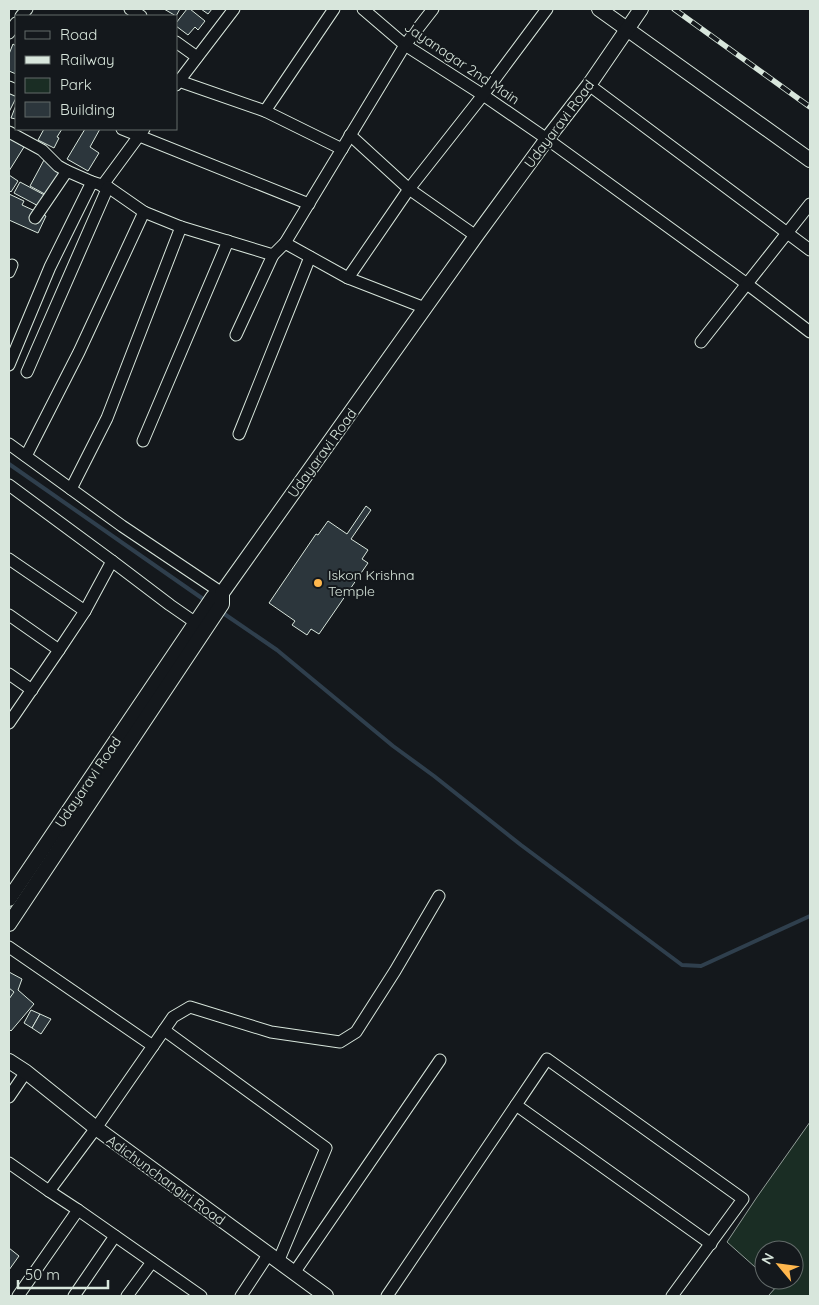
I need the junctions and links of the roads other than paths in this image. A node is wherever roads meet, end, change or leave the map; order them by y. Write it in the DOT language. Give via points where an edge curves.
graph roads {
  1 [pos="234,9"];
  2 [pos="334,9"];
  3 [pos="363,9"];
  4 [pos="433,9"];
  5 [pos="548,9"];
  6 [pos="600,9"];
  7 [pos="641,9"];
  8 [pos="628,28"];
  9 [pos="178,43"];
  10 [pos="405,45"];
  11 [pos="197,57"];
  12 [pos="178,81"];
  13 [pos="178,82"];
  14 [pos="589,84"];
  15 [pos="483,95"];
  16 [pos="265,111"];
  17 [pos="128,130"];
  18 [pos="9,132"];
  19 [pos="141,132"];
  20 [pos="350,136"];
  21 [pos="547,139"];
  22 [pos="342,149"];
  23 [pos="810,160"];
  24 [pos="67,172"];
  25 [pos="101,185"];
  26 [pos="409,189"];
  27 [pos="308,204"];
  28 [pos="810,204"];
  29 [pos="144,212"];
  30 [pos="35,218"];
  31 [pos="181,227"];
  32 [pos="787,233"];
  33 [pos="476,236"];
  34 [pos="228,241"];
  35 [pos="285,243"];
  36 [pos="810,250"];
  37 [pos="273,254"];
  38 [pos="310,258"];
  39 [pos="348,278"];
  40 [pos="747,284"];
  41 [pos="425,308"];
  42 [pos="810,332"];
  43 [pos="236,335"];
  44 [pos="701,342"];
  45 [pos="9,364"];
  46 [pos="27,372"];
  47 [pos="239,434"];
  48 [pos="143,441"];
  49 [pos="9,444"];
  50 [pos="26,456"];
  51 [pos="9,486"];
  52 [pos="71,489"];
  53 [pos="9,558"];
  54 [pos="112,561"];
  55 [pos="219,598"];
  56 [pos="85,611"];
  57 [pos="9,614"];
  58 [pos="200,623"];
  59 [pos="59,650"];
  60 [pos="9,674"];
  61 [pos="32,690"];
  62 [pos="9,723"];
  63 [pos="439,896"];
  64 [pos="9,899"];
  65 [pos="9,924"];
  66 [pos="9,947"];
  67 [pos="164,1030"];
  68 [pos="153,1046"];
  69 [pos="9,1060"];
  70 [pos="440,1060"];
  71 [pos="26,1072"];
  72 [pos="9,1097"];
  73 [pos="516,1105"];
  74 [pos="96,1128"];
  75 [pos="9,1164"];
  76 [pos="49,1191"];
  77 [pos="78,1210"];
  78 [pos="115,1236"];
  79 [pos="711,1244"];
  80 [pos="273,1258"];
  81 [pos="152,1262"];
  82 [pos="294,1273"];
  83 [pos="184,1291"];
  84 [pos="18,1296"];
  85 [pos="74,1296"];
  86 [pos="127,1296"];
  87 [pos="201,1296"];
  88 [pos="241,1296"];
  89 [pos="326,1296"];
  90 [pos="387,1296"];
  91 [pos="672,1296"];
  1 -- 11 [label="street"];
  2 -- 16 [label="street"];
  3 -- 10 [label="street, Jayanagar 2nd Main"];
  4 -- 10 [label="street"];
  5 -- 15 [label="street"];
  6 -- 8 [label="street"];
  7 -- 8 [label="street, Udayaravi Road"];
  8 -- 14 [label="street, Udayaravi Road"];
  8 -- 23 [label="street"];
  9 -- 11 [label="street"];
  10 -- 15 [label="street, Jayanagar 2nd Main"];
  10 -- 20 [label="street"];
  11 -- 12 [label="street"];
  13 -- 16 [label="street"];
  14 -- 21 [label="street, Udayaravi Road"];
  14 -- 32 [label="street"];
  15 -- 21 [label="street, Jayanagar 2nd Main"];
  15 -- 26 [label="street"];
  16 -- 22 [label="street"];
  17 -- 19 [label="street"];
  18 -- 24 [label="street" via="42,150"];
  19 -- 25 [label="street"];
  19 -- 27 [label="street"];
  20 -- 22 [label="street"];
  20 -- 26 [label="street"];
  21 -- 33 [label="street, Udayaravi Road"];
  21 -- 40 [label="street, Jayanagar 2nd Main"];
  22 -- 27 [label="street"];
  24 -- 25 [label="street"];
  24 -- 30 [label="street"];
  25 -- 29 [label="street"];
  25 -- 45 [label="street" via="50,267"];
  25 -- 46 [label="street"];
  26 -- 33 [label="street"];
  26 -- 39 [label="street"];
  27 -- 35 [label="street"];
  28 -- 32 [label="street"];
  29 -- 31 [label="street"];
  29 -- 50 [label="street"];
  31 -- 34 [label="street"];
  31 -- 52 [label="street" via="107,418"];
  32 -- 36 [label="street"];
  32 -- 40 [label="street"];
  33 -- 41 [label="street, Udayaravi Road"];
  34 -- 37 [label="street"];
  34 -- 48 [label="street"];
  35 -- 37 [label="street"];
  35 -- 38 [label="street"];
  37 -- 43 [label="street"];
  38 -- 39 [label="street"];
  38 -- 47 [label="street"];
  39 -- 41 [label="street"];
  40 -- 42 [label="street, Jayanagar 2nd Main"];
  40 -- 44 [label="street"];
  41 -- 55 [label="street, Udayaravi Road"];
  49 -- 50 [label="street"];
  50 -- 52 [label="street"];
  51 -- 54 [label="street"];
  52 -- 55 [label="street"];
  53 -- 56 [label="street"];
  54 -- 56 [label="street"];
  54 -- 58 [label="street" via="170,605"];
  55 -- 58 [label="street, Udayaravi Road"];
  56 -- 59 [label="street"];
  57 -- 59 [label="street"];
  58 -- 64 [label="street, Udayaravi Road"];
  58 -- 65 [label="street"];
  59 -- 61 [label="street"];
  60 -- 61 [label="street"];
  61 -- 62 [label="street"];
  63 -- 67 [label="street" via="356,1032 340,1042 271,1032 190,1006 173,1017"];
  66 -- 68 [label="street"];
  67 -- 68 [label="street"];
  67 -- 80 [label="street" via="326,1148"];
  68 -- 74 [label="street"];
  69 -- 71 [label="street, Adichunchangiri Road"];
  70 -- 82 [label="street"];
  71 -- 72 [label="street"];
  71 -- 74 [label="street, Adichunchangiri Road"];
  73 -- 79 [label="street"];
  73 -- 79 [label="street" via="547,1058 743,1199"];
  73 -- 90 [label="street"];
  74 -- 76 [label="street"];
  74 -- 80 [label="street, Adichunchangiri Road"];
  75 -- 76 [label="street"];
  76 -- 77 [label="street"];
  77 -- 78 [label="street"];
  77 -- 84 [label="street"];
  78 -- 81 [label="street"];
  78 -- 85 [label="street"];
  79 -- 91 [label="street"];
  80 -- 82 [label="street, Adichunchangiri Road"];
  80 -- 88 [label="street"];
  81 -- 83 [label="street"];
  81 -- 86 [label="street"];
  82 -- 89 [label="street, Adichunchangiri Road"];
  83 -- 87 [label="street"];
}
